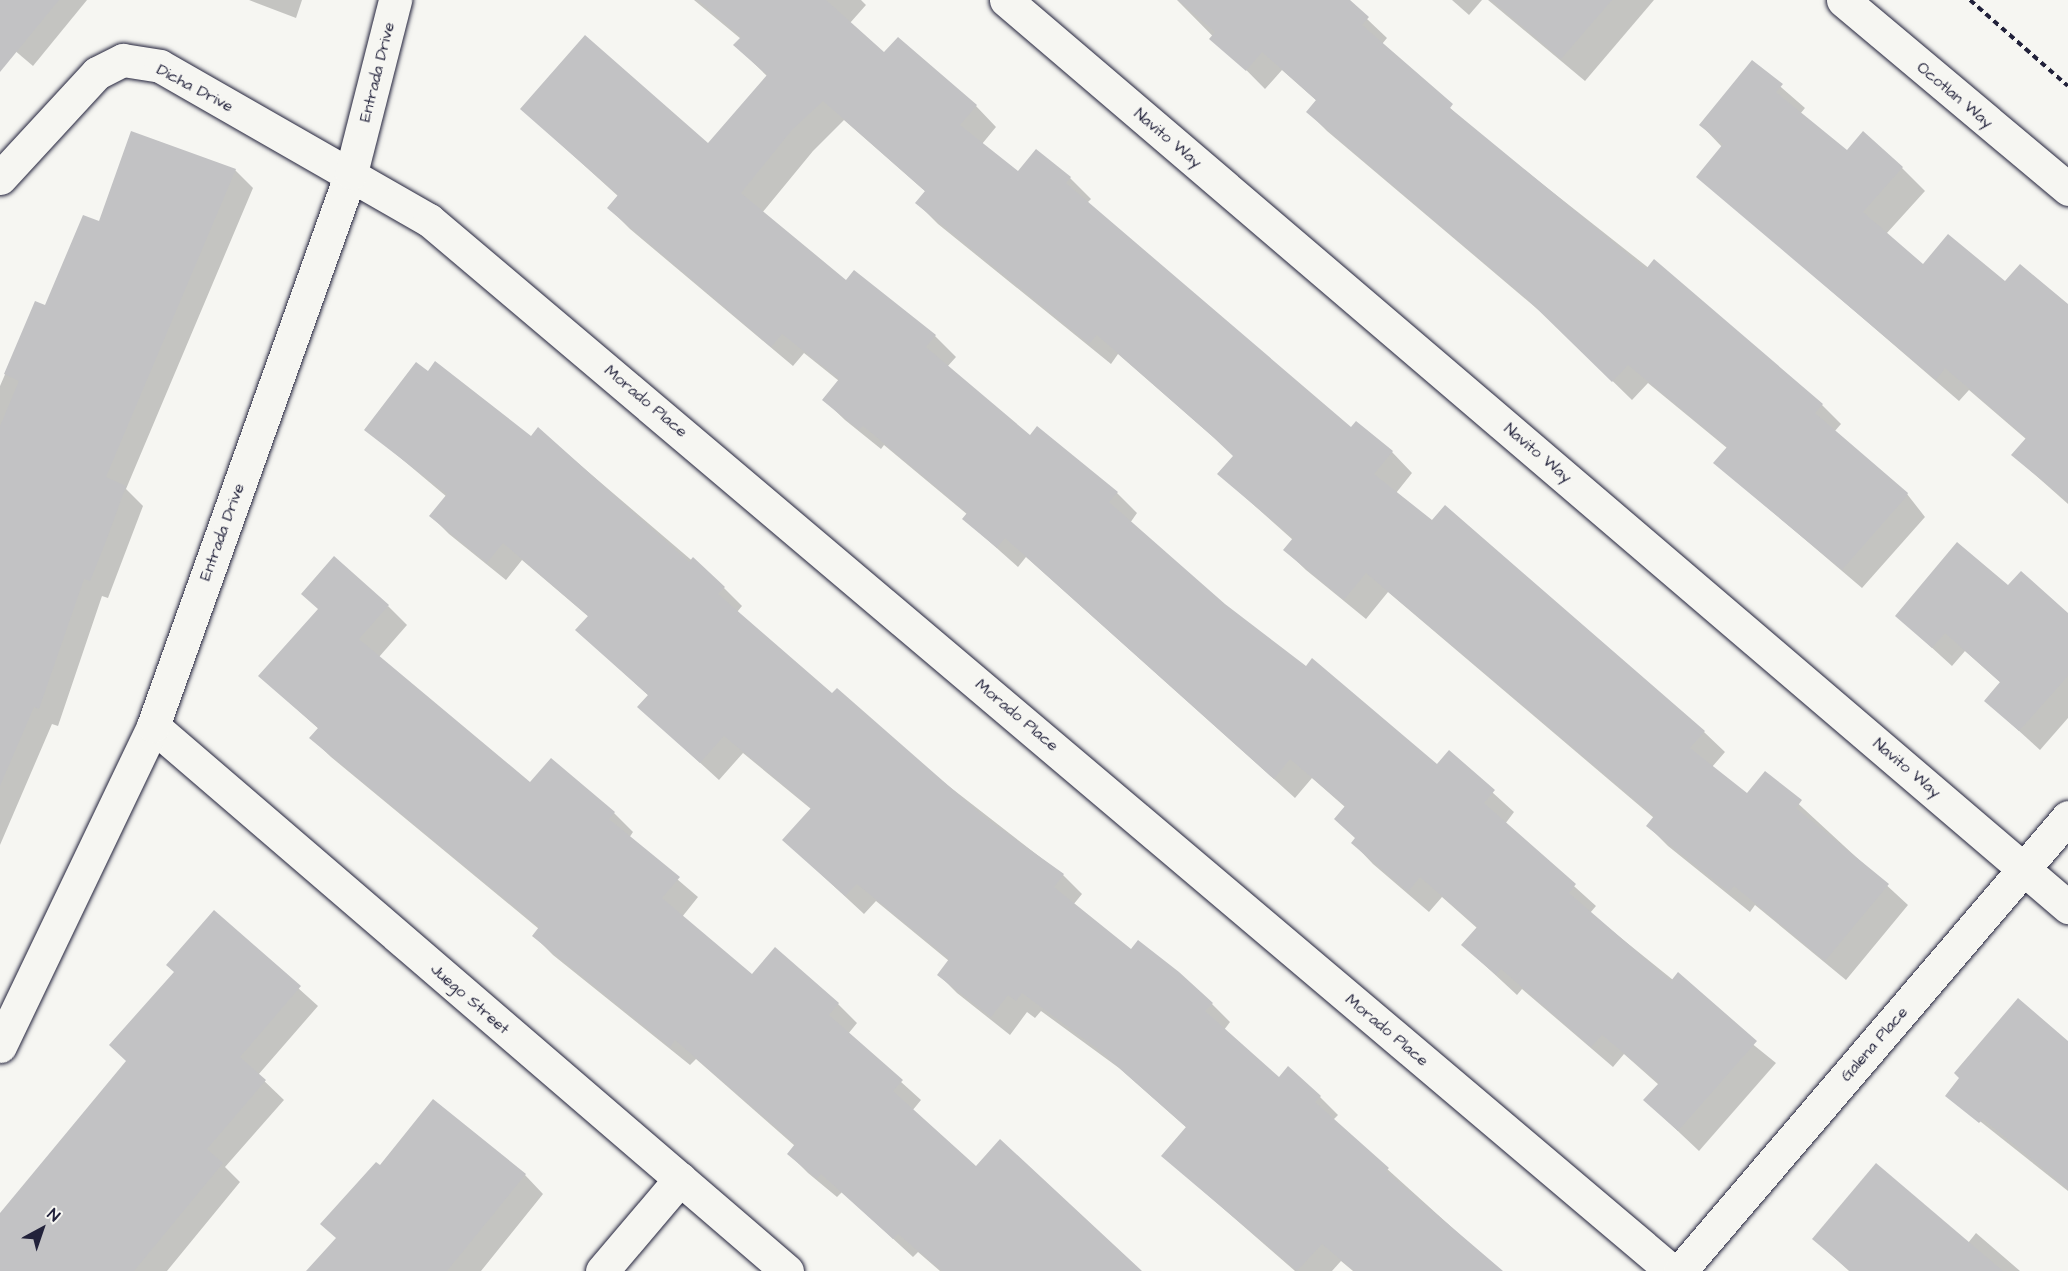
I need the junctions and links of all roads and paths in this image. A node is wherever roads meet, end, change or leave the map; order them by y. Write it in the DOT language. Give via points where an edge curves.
graph roads {
  1 [pos="395,0"];
  2 [pos="1006,0"];
  3 [pos="1970,0"];
  4 [pos="1858,5"];
  5 [pos="2068,86"];
  6 [pos="6,158"];
  7 [pos="351,173"];
  8 [pos="2068,189"];
  9 [pos="153,726"];
  10 [pos="2068,817"];
  11 [pos="2025,868"];
  12 [pos="2068,907"];
  13 [pos="0,1046"];
  14 [pos="680,1179"];
  15 [pos="602,1271"];
  16 [pos="787,1271"];
  17 [pos="1672,1271"];
  18 [pos="1680,1271"];
  1 -- 7 [label="street, Entrada Drive"];
  2 -- 11 [label="street, Navito Way"];
  3 -- 5 [label="path"];
  4 -- 8 [label="street, Ocotlan Way"];
  6 -- 7 [label="street, Dicha Drive" via="97,73 123,60 160,66"];
  7 -- 9 [label="street, Entrada Drive"];
  7 -- 17 [label="street, Morado Place" via="429,220 502,278"];
  9 -- 13 [label="street, Entrada Drive"];
  9 -- 14 [label="street, Juego Street"];
  10 -- 11 [label="street, Galena Place"];
  11 -- 12 [label="street, Navito Way"];
  11 -- 18 [label="street, Galena Place"];
  14 -- 15 [label="street"];
  14 -- 16 [label="street, Juego Street"];
}
